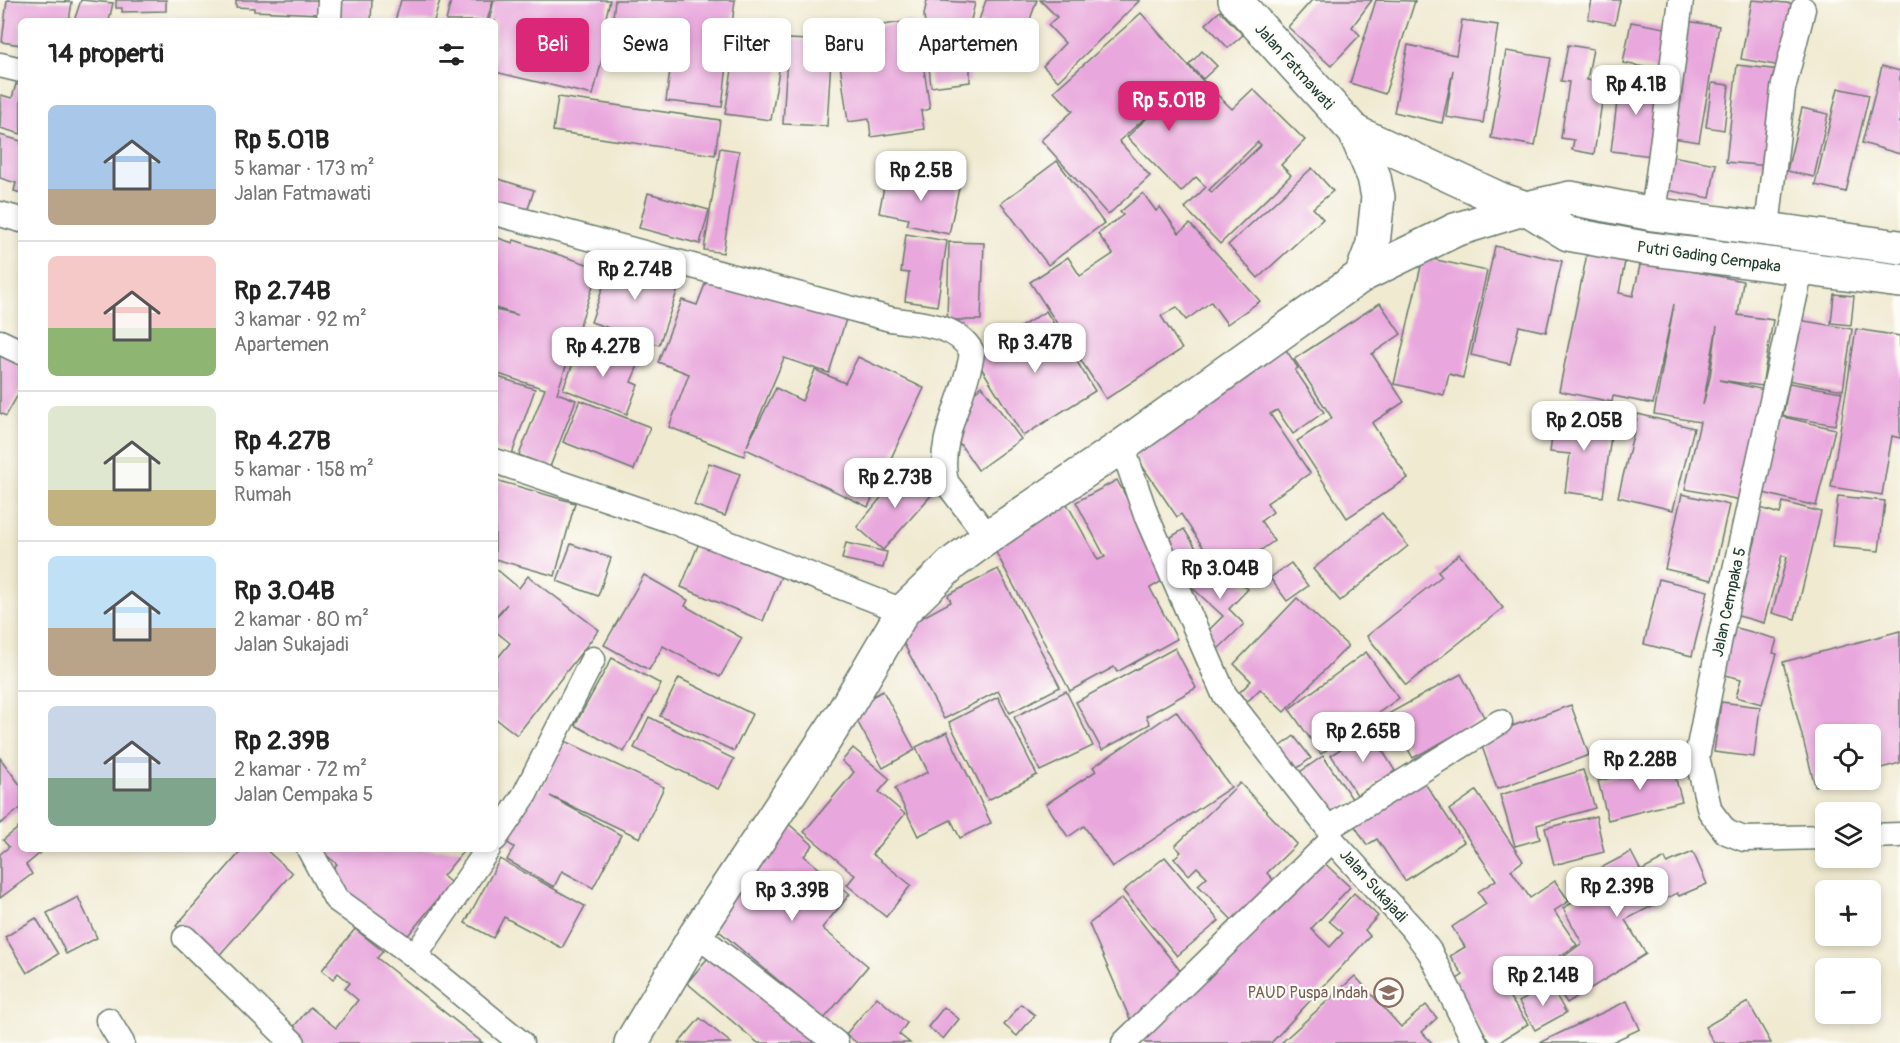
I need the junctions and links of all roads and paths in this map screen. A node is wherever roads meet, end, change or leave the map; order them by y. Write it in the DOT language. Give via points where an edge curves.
graph roads {
  1 [pos="330,0"];
  2 [pos="1681,0"];
  3 [pos="1237,1"];
  4 [pos="1803,9"];
  5 [pos="330,18"];
  6 [pos="0,65"];
  7 [pos="18,69"];
  8 [pos="1355,132"];
  9 [pos="1526,208"];
  10 [pos="0,213"];
  11 [pos="498,214"];
  12 [pos="1653,214"];
  13 [pos="18,219"];
  14 [pos="1767,228"];
  15 [pos="1900,247"];
  16 [pos="1801,269"];
  17 [pos="1361,276"];
  18 [pos="1900,281"];
  19 [pos="0,342"];
  20 [pos="18,351"];
  21 [pos="1122,446"];
  22 [pos="498,461"];
  23 [pos="988,537"];
  24 [pos="903,611"];
  25 [pos="593,659"];
  26 [pos="1500,722"];
  27 [pos="1330,834"];
  28 [pos="498,835"];
  29 [pos="1900,835"];
  30 [pos="1881,836"];
  31 [pos="1815,837"];
  32 [pos="311,852"];
  33 [pos="486,852"];
  34 [pos="696,934"];
  35 [pos="185,938"];
  36 [pos="415,956"];
  37 [pos="108,1020"];
  38 [pos="1128,1041"];
  39 [pos="122,1043"];
  40 [pos="293,1043"];
  41 [pos="521,1043"];
  42 [pos="631,1043"];
  43 [pos="836,1043"];
  44 [pos="1475,1043"];
  1 -- 5 [label="street"];
  2 -- 12 [label="street"];
  3 -- 8 [label="street, Jalan Fatmawati"];
  4 -- 14 [label="street" via="1783,89"];
  6 -- 7 [label="street"];
  8 -- 9 [label="street, Putri Gading Cempaka"];
  8 -- 17 [label="street" via="1378,197 1373,244"];
  9 -- 12 [label="street, Putri Gading Cempaka" via="1570,198"];
  9 -- 16 [label="street, Putri Gading Cempaka" via="1568,234"];
  9 -- 17 [label="street, Putri Gading Cempaka" via="1470,224"];
  10 -- 13 [label="street"];
  11 -- 23 [label="street" via="890,319 948,329 961,337 972,352 956,404 944,472 946,482"];
  12 -- 14 [label="street, Putri Gading Cempaka"];
  14 -- 15 [label="street, Putri Gading Cempaka"];
  16 -- 18 [label="street, Putri Gading Cempaka"];
  16 -- 31 [label="street, Jalan Cempaka 5" via="1697,758 1710,811 1726,832 1744,839"];
  17 -- 21 [label="street, Putri Gading Cempaka"];
  19 -- 20 [label="street"];
  21 -- 23 [label="street, Putri Gading Cempaka"];
  21 -- 27 [label="street, Jalan Sukajadi" via="1146,514 1224,694"];
  22 -- 24 [label="street" via="669,520"];
  23 -- 24 [label="street, Putri Gading Cempaka"];
  24 -- 34 [label="street, Putri Gading Cempaka" via="830,734"];
  25 -- 28 [label="street" via="524,796"];
  26 -- 27 [label="street"];
  27 -- 38 [label="street"];
  27 -- 44 [label="street, Jalan Sukajadi" via="1430,952"];
  29 -- 30 [label="street"];
  32 -- 36 [label="street" via="336,899"];
  33 -- 36 [label="street"];
  34 -- 42 [label="street, Putri Gading Cempaka"];
  34 -- 43 [label="street"];
  35 -- 40 [label="street"];
  36 -- 41 [label="street"];
  37 -- 39 [label="street"];
}
